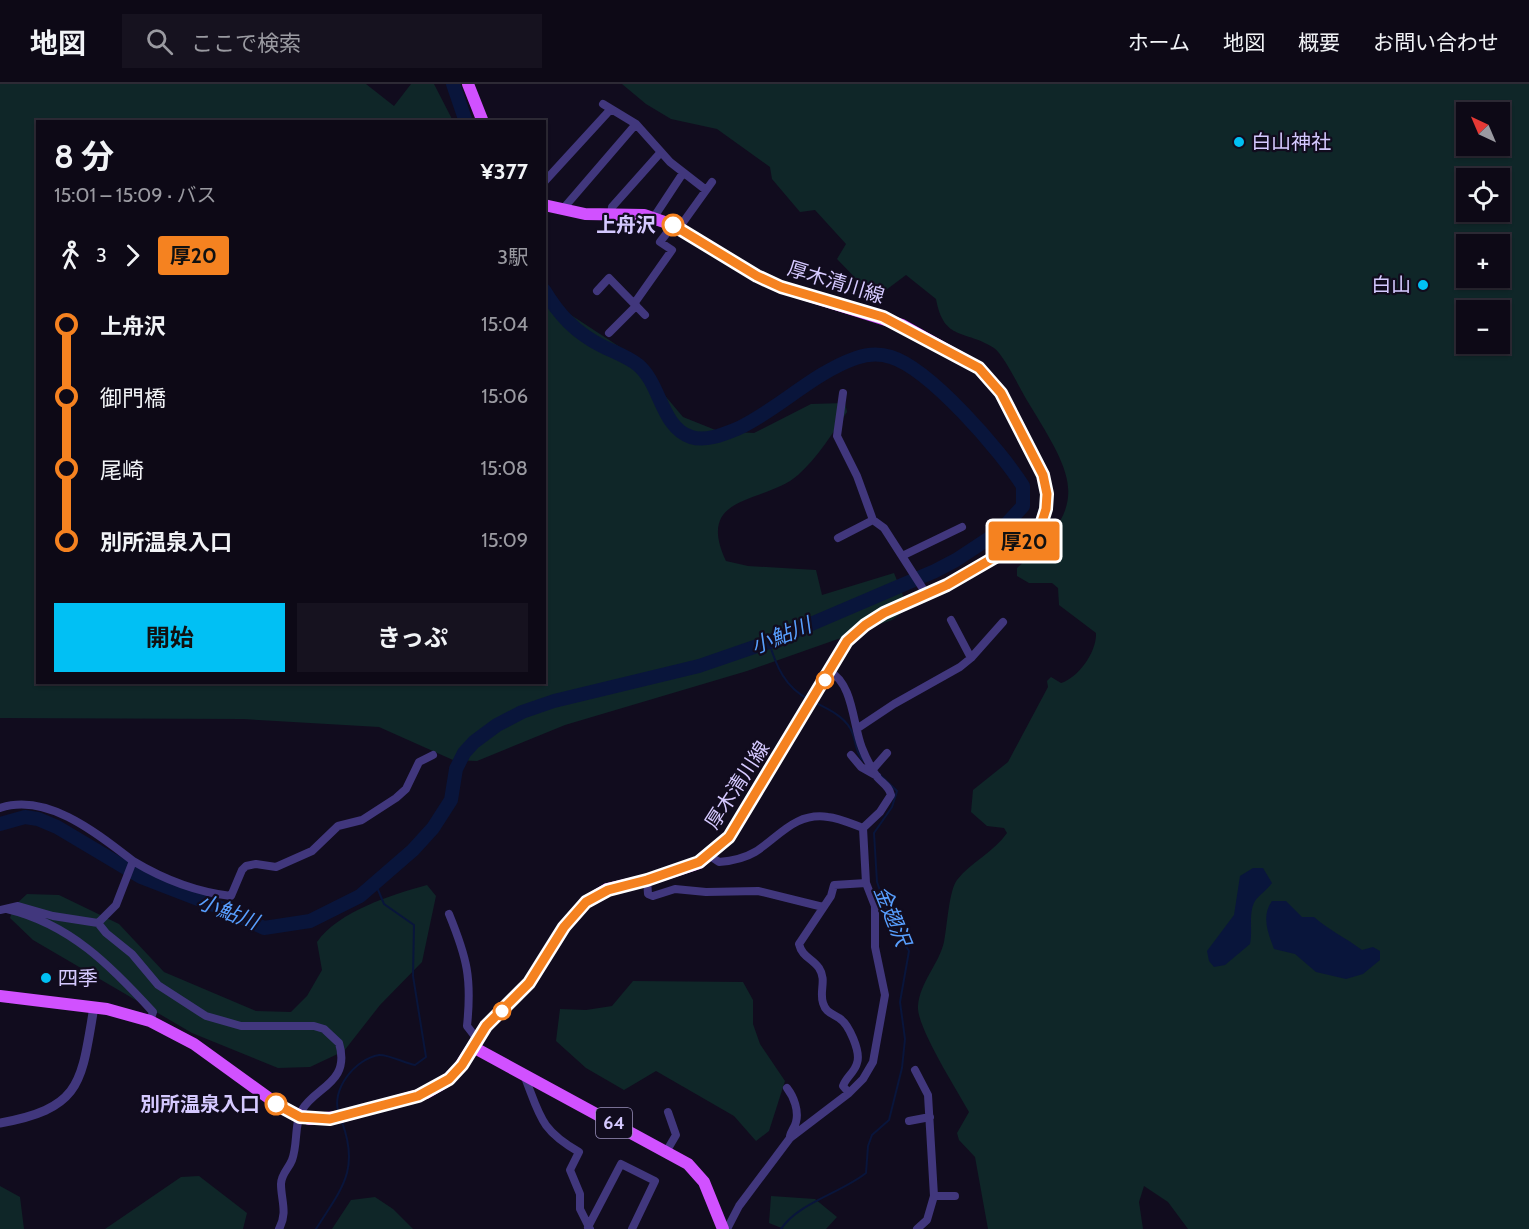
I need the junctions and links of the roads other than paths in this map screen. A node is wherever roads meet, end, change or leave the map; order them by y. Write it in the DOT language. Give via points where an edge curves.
graph roads {
  1 [pos="468,84"];
  2 [pos="603,104"];
  3 [pos="610,110"];
  4 [pos="482,120"];
  5 [pos="636,124"];
  6 [pos="661,152"];
  7 [pos="683,173"];
  8 [pos="546,180"];
  9 [pos="712,182"];
  10 [pos="706,190"];
  11 [pos="546,206"];
  12 [pos="562,210"];
  13 [pos="611,214"];
  14 [pos="654,217"];
  15 [pos="676,226"];
  16 [pos="597,291"];
  17 [pos="635,307"];
  18 [pos="645,315"];
  19 [pos="609,333"];
  20 [pos="843,393"];
  21 [pos="873,520"];
  22 [pos="962,527"];
  23 [pos="838,538"];
  24 [pos="903,558"];
  25 [pos="923,589"];
  26 [pos="951,620"];
  27 [pos="1003,622"];
  28 [pos="971,658"];
  29 [pos="830,672"];
  30 [pos="858,728"];
  31 [pos="887,753"];
  32 [pos="433,754"];
  33 [pos="851,755"];
  34 [pos="875,773"];
  35 [pos="0,808"];
  36 [pos="863,828"];
  37 [pos="710,856"];
  38 [pos="133,861"];
  39 [pos="647,880"];
  40 [pos="866,883"];
  41 [pos="823,907"];
  42 [pos="4,910"];
  43 [pos="449,914"];
  44 [pos="98,923"];
  45 [pos="1,999"];
  46 [pos="94,1007"];
  47 [pos="150,1021"];
  48 [pos="475,1043"];
  49 [pos="915,1070"];
  50 [pos="523,1073"];
  51 [pos="788,1088"];
  52 [pos="849,1093"];
  53 [pos="668,1112"];
  54 [pos="300,1117"];
  55 [pos="930,1117"];
  56 [pos="909,1121"];
  57 [pos="0,1123"];
  58 [pos="790,1138"];
  59 [pos="666,1152"];
  60 [pos="934,1196"];
  61 [pos="955,1196"];
  62 [pos="589,1228"];
  63 [pos="279,1229"];
  64 [pos="632,1229"];
  65 [pos="723,1229"];
  66 [pos="727,1229"];
  67 [pos="917,1229"];
  1 -- 4 [label="main road"];
  2 -- 3 [label="street"];
  3 -- 5 [label="street"];
  3 -- 8 [label="street"];
  5 -- 6 [label="street"];
  5 -- 12 [label="street"];
  6 -- 7 [label="street"];
  6 -- 13 [label="street" via="612,207"];
  7 -- 10 [label="street"];
  7 -- 14 [label="street"];
  9 -- 10 [label="street"];
  10 -- 15 [label="street"];
  11 -- 12 [label="main road, 厚木清川線"];
  12 -- 13 [label="main road, 厚木清川線"];
  13 -- 14 [label="main road, 厚木清川線"];
  14 -- 15 [label="main road, 厚木清川線"];
  15 -- 17 [label="street" via="660,242 672,250"];
  15 -- 25 [label="main road, 厚木清川線" via="781,287 902,325 979,368 1001,393 1043,475 1047,494 1041,525 1028,538"];
  16 -- 17 [label="street" via="609,278"];
  17 -- 18 [label="street"];
  17 -- 19 [label="street"];
  20 -- 21 [label="street" via="837,436"];
  21 -- 23 [label="street"];
  21 -- 24 [label="street" via="884,528"];
  22 -- 24 [label="street"];
  24 -- 25 [label="street"];
  25 -- 29 [label="main road, 厚木清川線" via="865,625 847,641"];
  26 -- 28 [label="street"];
  27 -- 28 [label="street"];
  28 -- 30 [label="street"];
  29 -- 30 [label="street" via="842,680"];
  29 -- 37 [label="main road, 厚木清川線" via="737,828"];
  30 -- 34 [label="street" via="861,746"];
  31 -- 34 [label="street"];
  32 -- 38 [label="street" via="419,762 406,789 396,798 365,819 338,826 312,851 276,867 246,866 231,896 191,888"];
  33 -- 34 [label="street" via="861,767"];
  34 -- 36 [label="street" via="891,795"];
  35 -- 38 [label="street" via="29,804 53,811"];
  36 -- 37 [label="street" via="827,816 810,818 787,825 747,856 719,862"];
  36 -- 40 [label="street"];
  37 -- 39 [label="main road, 厚木清川線"];
  38 -- 44 [label="street" via="119,897"];
  39 -- 41 [label="street" via="648,894 653,896 675,889 758,891"];
  39 -- 48 [label="main road, 厚木清川線" via="608,890 579,908 529,983 486,1026"];
  40 -- 41 [label="street" via="834,885"];
  40 -- 52 [label="street" via="875,906 875,948 885,996 873,1062"];
  41 -- 52 [label="street" via="799,944 801,953 822,974 822,1002 827,1012 844,1022 858,1052 855,1070 843,1086"];
  42 -- 44 [label="street" via="18,906"];
  42 -- 47 [label="street" via="41,918 104,959 153,1012"];
  43 -- 48 [label="street" via="466,957 471,992 467,1026"];
  44 -- 54 [label="street" via="164,990 206,1016 241,1026 314,1026 332,1034 339,1042 340,1062 331,1084 302,1109"];
  45 -- 46 [label="main road"];
  46 -- 47 [label="main road"];
  46 -- 57 [label="street" via="81,1075 69,1094 47,1111"];
  47 -- 54 [label="main road" via="194,1044"];
  48 -- 50 [label="main road, 64"];
  48 -- 54 [label="main road, 厚木清川線" via="451,1077 426,1093 333,1119"];
  49 -- 55 [label="street" via="928,1095"];
  50 -- 59 [label="main road, 64"];
  50 -- 62 [label="street" via="545,1127 579,1152 570,1170"];
  51 -- 58 [label="street" via="796,1108 796,1124"];
  52 -- 58 [label="street"];
  53 -- 59 [label="street" via="676,1135"];
  54 -- 63 [label="street" via="292,1160 281,1180 284,1216"];
  55 -- 56 [label="street"];
  55 -- 60 [label="street"];
  58 -- 66 [label="street" via="739,1206"];
  59 -- 65 [label="main road, 64" via="688,1164 704,1182"];
  60 -- 61 [label="street"];
  60 -- 67 [label="street" via="927,1220"];
  62 -- 64 [label="street" via="621,1164 655,1181"];
}
